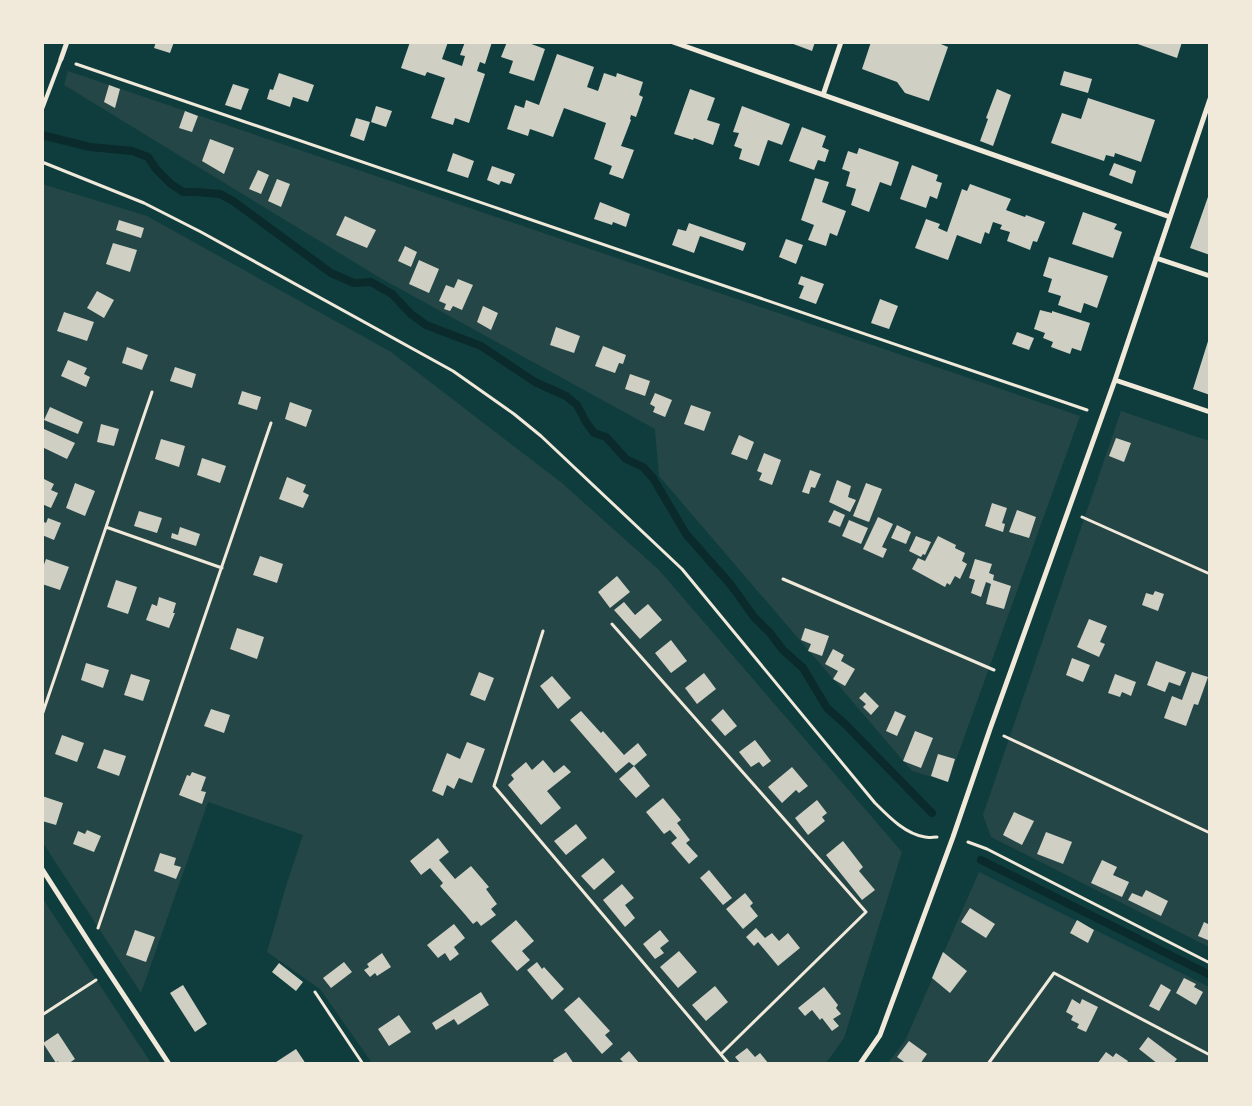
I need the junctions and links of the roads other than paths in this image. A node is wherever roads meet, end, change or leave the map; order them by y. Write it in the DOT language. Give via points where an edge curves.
graph roads {
  1 [pos="67,42"];
  2 [pos="673,42"];
  3 [pos="841,42"];
  4 [pos="61,59"];
  5 [pos="824,95"];
  6 [pos="1210,99"];
  7 [pos="42,109"];
  8 [pos="1170,217"];
  9 [pos="1156,258"];
  10 [pos="1210,276"];
  11 [pos="1115,380"];
  12 [pos="1210,412"];
  13 [pos="42,869"];
  14 [pos="169,1064"];
  15 [pos="860,1064"];
  1 -- 4 [label="street"];
  2 -- 5 [label="street"];
  3 -- 5 [label="street"];
  4 -- 7 [label="lane"];
  5 -- 8 [label="street"];
  6 -- 8 [label="street"];
  8 -- 9 [label="street"];
  9 -- 10 [label="street"];
  9 -- 11 [label="street"];
  11 -- 12 [label="street"];
  11 -- 15 [label="street" via="880,1034"];
  13 -- 14 [label="street"];
}
